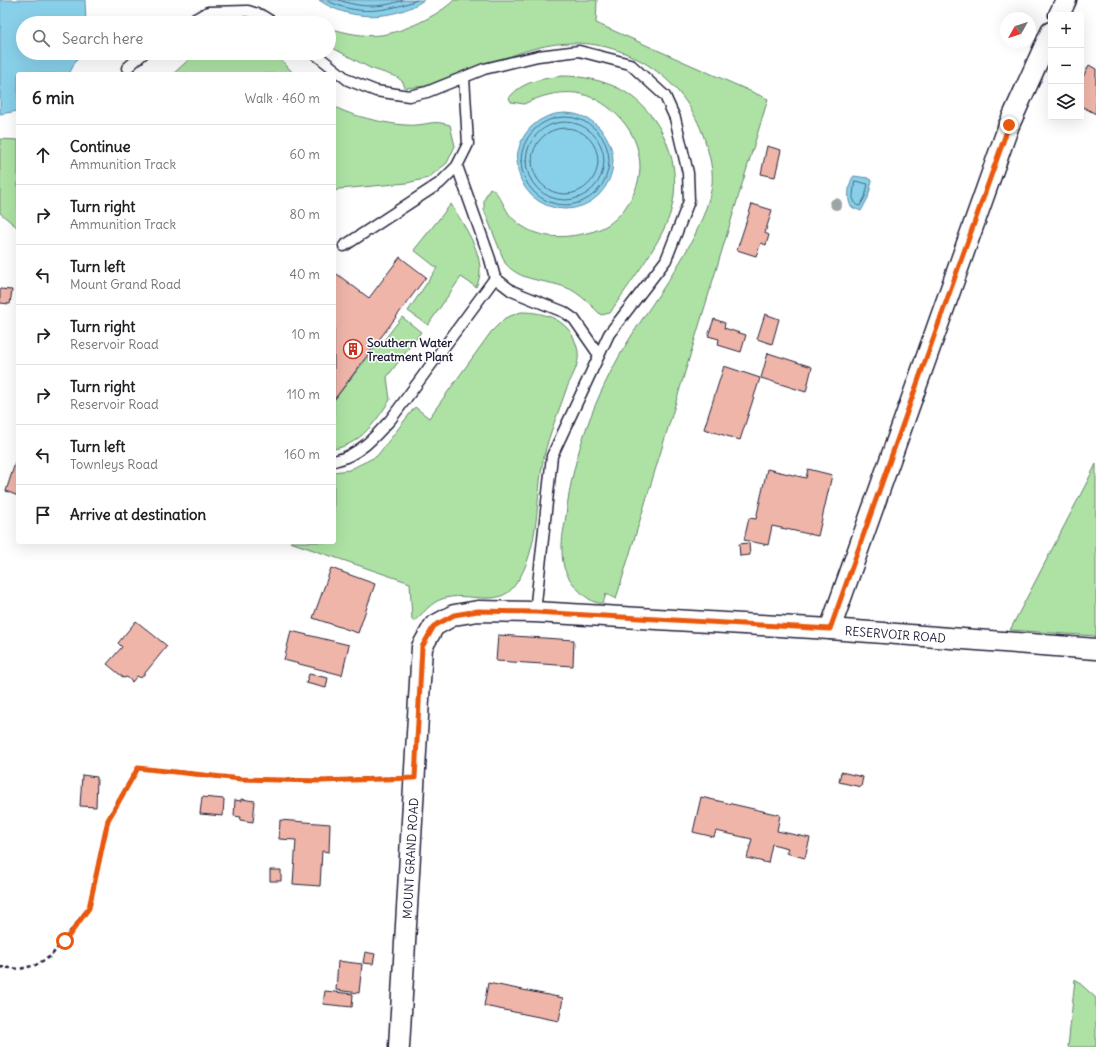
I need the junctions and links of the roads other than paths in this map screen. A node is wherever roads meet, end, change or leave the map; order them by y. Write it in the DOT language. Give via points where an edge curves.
graph roads {
  1 [pos="1066,0"];
  2 [pos="1060,12"];
  3 [pos="201,16"];
  4 [pos="263,16"];
  5 [pos="1048,39"];
  6 [pos="136,60"];
  7 [pos="323,60"];
  8 [pos="127,68"];
  9 [pos="464,77"];
  10 [pos="457,166"];
  11 [pos="344,246"];
  12 [pos="495,278"];
  13 [pos="599,356"];
  14 [pos="336,461"];
  15 [pos="535,612"];
  16 [pos="830,629"];
  17 [pos="422,647"];
  18 [pos="1096,649"];
  19 [pos="399,1047"];
  1 -- 2 [label="street"];
  3 -- 4 [label="lane" via="208,12 248,12"];
  5 -- 16 [label="street" via="1009,125"];
  6 -- 8 [label="lane"];
  7 -- 9 [label="lane" via="348,80 376,91 409,96 427,92"];
  9 -- 10 [label="lane" via="468,144"];
  9 -- 13 [label="lane" via="484,69 538,56 579,51 630,64 665,96 675,118 686,166 689,201 666,260 609,334"];
  10 -- 11 [label="lane" via="440,184"];
  10 -- 12 [label="lane"];
  12 -- 13 [label="lane" via="512,291 564,312 574,319"];
  12 -- 14 [label="lane" via="391,419 375,437 347,458"];
  13 -- 15 [label="lane" via="552,456"];
  15 -- 16 [label="street, RESERVOIR ROAD"];
  15 -- 17 [label="street, RESERVOIR ROAD" via="478,611 454,615 434,626"];
  16 -- 18 [label="street, RESERVOIR ROAD"];
  17 -- 19 [label="street, MOUNT GRAND ROAD"];
}
